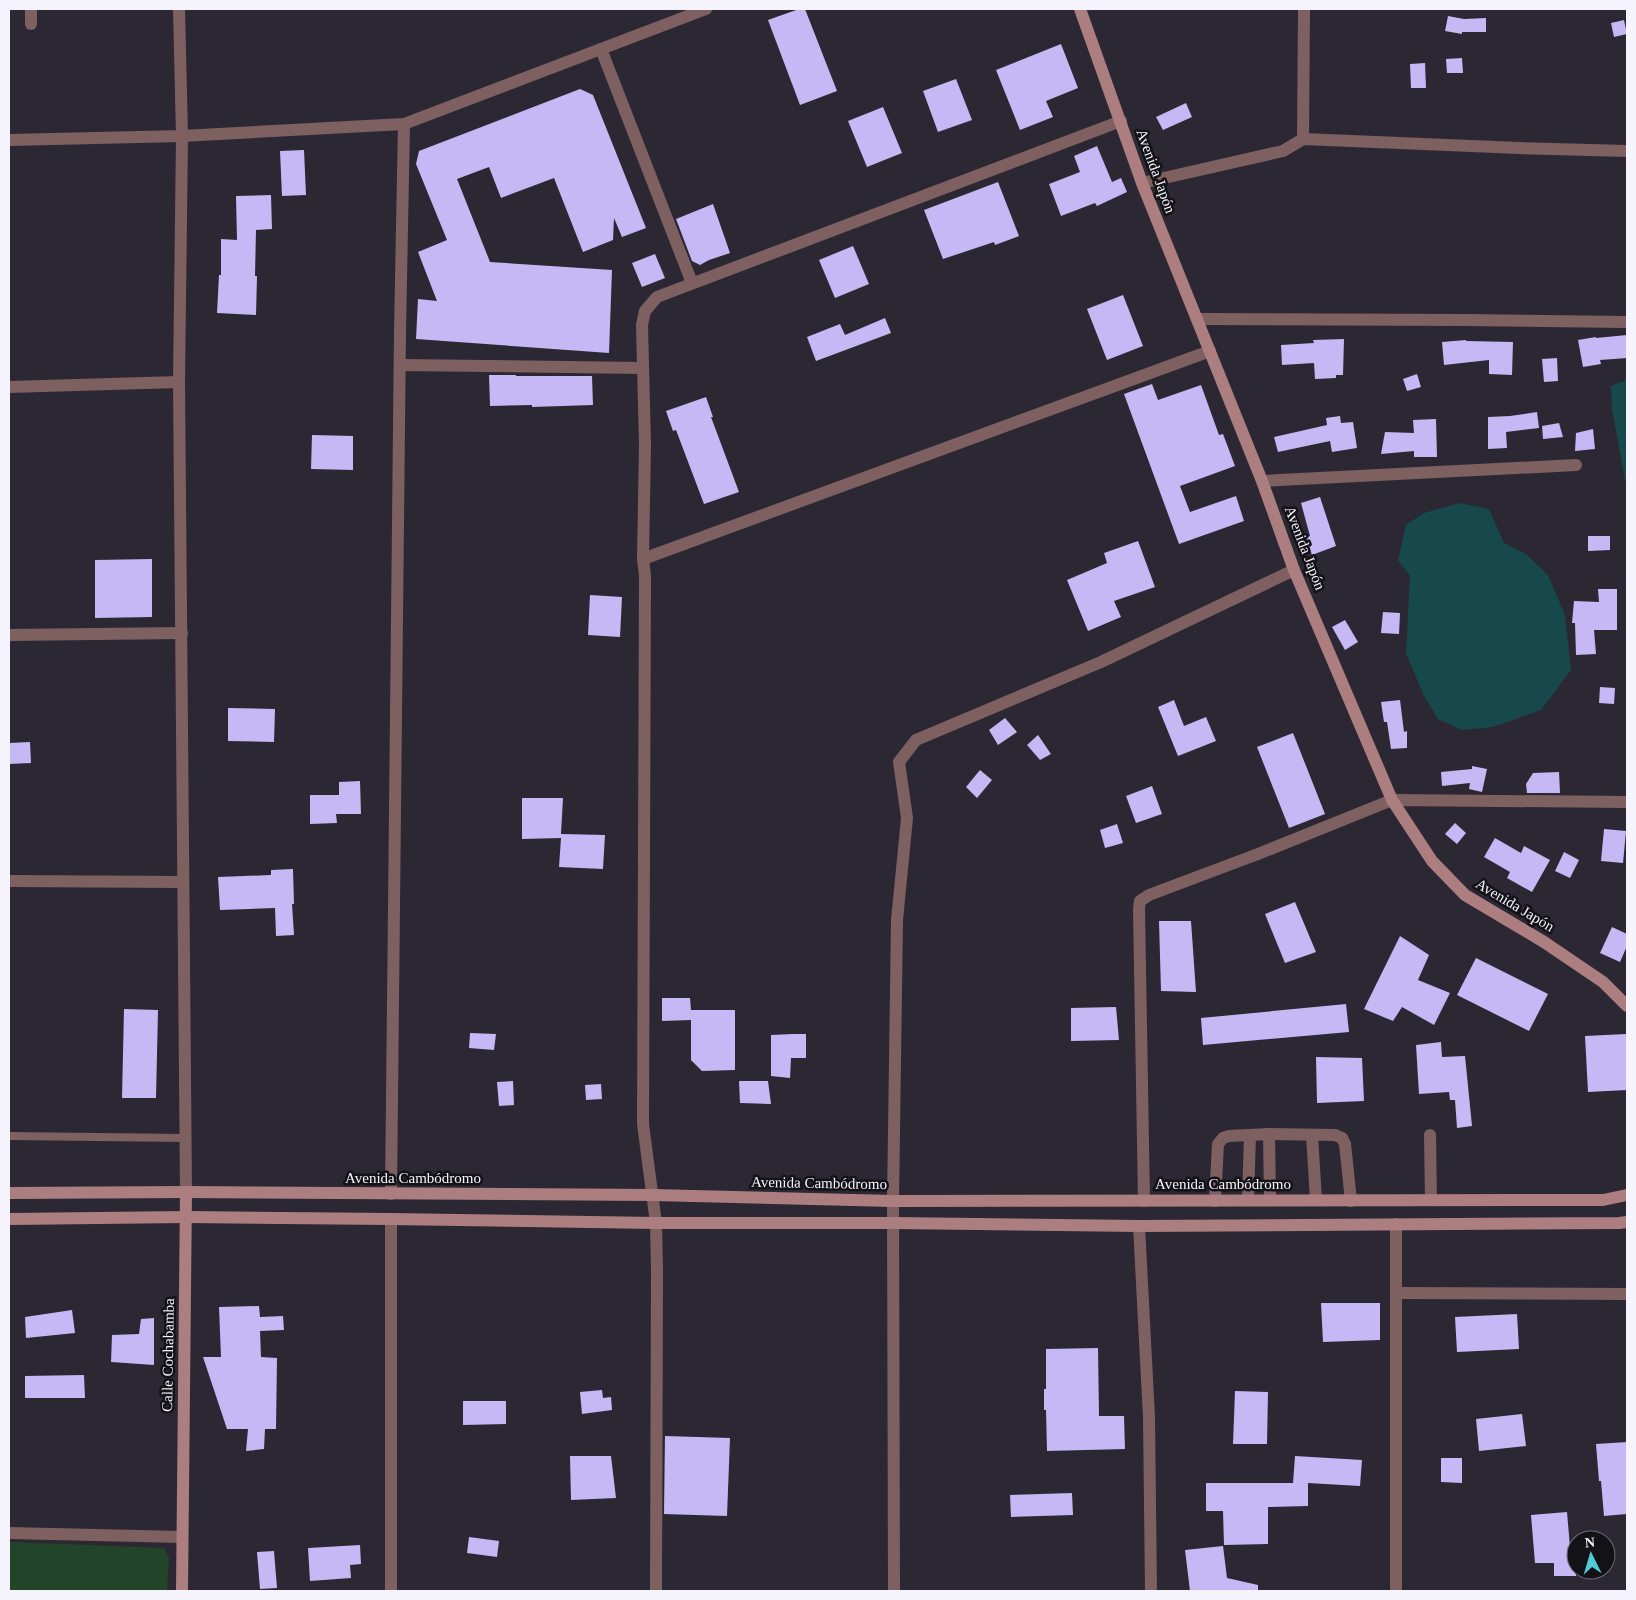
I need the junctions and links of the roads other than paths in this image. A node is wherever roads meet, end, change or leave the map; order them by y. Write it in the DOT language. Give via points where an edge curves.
graph roads {
  1 [pos="31,9"];
  2 [pos="179,9"];
  3 [pos="706,9"];
  4 [pos="1080,9"];
  5 [pos="1304,9"];
  6 [pos="31,24"];
  7 [pos="601,49"];
  8 [pos="1121,121"];
  9 [pos="404,124"];
  10 [pos="182,136"];
  11 [pos="1303,139"];
  12 [pos="9,140"];
  13 [pos="1627,151"];
  14 [pos="1142,183"];
  15 [pos="692,283"];
  16 [pos="1197,319"];
  17 [pos="1627,322"];
  18 [pos="1210,351"];
  19 [pos="400,365"];
  20 [pos="643,368"];
  21 [pos="179,382"];
  22 [pos="9,387"];
  23 [pos="1576,465"];
  24 [pos="1262,481"];
  25 [pos="643,559"];
  26 [pos="1294,570"];
  27 [pos="182,633"];
  28 [pos="9,635"];
  29 [pos="1392,800"];
  30 [pos="1627,802"];
  31 [pos="9,881"];
  32 [pos="182,882"];
  33 [pos="1627,1006"];
  34 [pos="1269,1134"];
  35 [pos="1312,1134"];
  36 [pos="1250,1135"];
  37 [pos="1430,1135"];
  38 [pos="9,1136"];
  39 [pos="184,1138"];
  40 [pos="186,1192"];
  41 [pos="9,1193"];
  42 [pos="391,1194"];
  43 [pos="653,1195"];
  44 [pos="1627,1195"];
  45 [pos="1248,1200"];
  46 [pos="1270,1200"];
  47 [pos="1316,1200"];
  48 [pos="1431,1200"];
  49 [pos="893,1201"];
  50 [pos="1144,1201"];
  51 [pos="1215,1201"];
  52 [pos="1351,1201"];
  53 [pos="186,1217"];
  54 [pos="391,1218"];
  55 [pos="9,1219"];
  56 [pos="1627,1222"];
  57 [pos="656,1223"];
  58 [pos="893,1223"];
  59 [pos="1396,1224"];
  60 [pos="1139,1226"];
  61 [pos="1397,1293"];
  62 [pos="1627,1294"];
  63 [pos="9,1533"];
  64 [pos="182,1537"];
  65 [pos="182,1591"];
  66 [pos="391,1591"];
  67 [pos="656,1591"];
  68 [pos="894,1591"];
  69 [pos="1151,1591"];
  70 [pos="1396,1591"];
  1 -- 6 [label="street"];
  2 -- 10 [label="street, Calle Cochabamba"];
  3 -- 7 [label="street"];
  4 -- 8 [label="street, Avenida Japón"];
  5 -- 11 [label="street"];
  7 -- 9 [label="street"];
  7 -- 15 [label="street"];
  8 -- 14 [label="street, Avenida Japón"];
  8 -- 15 [label="street"];
  9 -- 10 [label="street"];
  9 -- 19 [label="street"];
  10 -- 12 [label="street"];
  10 -- 21 [label="street, Calle Cochabamba"];
  11 -- 13 [label="street"];
  11 -- 14 [label="street" via="1283,150"];
  14 -- 16 [label="street, Avenida Japón"];
  15 -- 20 [label="street" via="656,297 645,311 642,325"];
  16 -- 17 [label="street"];
  16 -- 18 [label="street, Avenida Japón"];
  18 -- 24 [label="street, Avenida Japón"];
  18 -- 25 [label="street"];
  19 -- 20 [label="street"];
  19 -- 42 [label="street"];
  20 -- 25 [label="street"];
  21 -- 22 [label="street"];
  21 -- 27 [label="street, Calle Cochabamba"];
  23 -- 24 [label="street"];
  24 -- 26 [label="street, Avenida Japón"];
  25 -- 43 [label="street" via="646,576 643,1124"];
  26 -- 29 [label="street, Avenida Japón"];
  26 -- 49 [label="street" via="1101,662 916,740 899,762 906,818 896,920"];
  27 -- 28 [label="street"];
  27 -- 32 [label="street, Calle Cochabamba"];
  29 -- 30 [label="street"];
  29 -- 33 [label="street, Avenida Japón" via="1432,861 1465,895 1552,947 1603,982"];
  29 -- 50 [label="street" via="1140,901"];
  31 -- 32 [label="street"];
  32 -- 39 [label="street, Calle Cochabamba"];
  34 -- 35 [label="street"];
  34 -- 36 [label="street"];
  34 -- 46 [label="street"];
  35 -- 47 [label="street"];
  35 -- 52 [label="street" via="1342,1138"];
  36 -- 45 [label="street"];
  36 -- 51 [label="street" via="1229,1136 1218,1144"];
  37 -- 48 [label="street"];
  38 -- 39 [label="lane"];
  39 -- 40 [label="street, Calle Cochabamba"];
  40 -- 41 [label="street, Avenida Cambódromo"];
  40 -- 42 [label="street, Avenida Cambódromo"];
  40 -- 53 [label="street, Calle Cochabamba"];
  42 -- 43 [label="street, Avenida Cambódromo"];
  43 -- 49 [label="street, Avenida Cambódromo"];
  43 -- 57 [label="street"];
  44 -- 48 [label="street, Avenida Cambódromo" via="1603,1200"];
  45 -- 46 [label="street, Avenida Cambódromo"];
  45 -- 51 [label="street, Avenida Cambódromo"];
  46 -- 47 [label="street, Avenida Cambódromo"];
  47 -- 52 [label="street, Avenida Cambódromo"];
  48 -- 52 [label="street, Avenida Cambódromo"];
  49 -- 50 [label="street, Avenida Cambódromo"];
  49 -- 58 [label="street"];
  50 -- 51 [label="street, Avenida Cambódromo"];
  53 -- 54 [label="street"];
  53 -- 55 [label="street"];
  53 -- 64 [label="street, Calle Cochabamba"];
  54 -- 57 [label="street"];
  54 -- 66 [label="street"];
  56 -- 59 [label="street"];
  57 -- 58 [label="street"];
  57 -- 67 [label="street"];
  58 -- 60 [label="street"];
  58 -- 68 [label="street"];
  59 -- 60 [label="street"];
  59 -- 61 [label="street"];
  60 -- 69 [label="street" via="1149,1417"];
  61 -- 62 [label="street"];
  61 -- 70 [label="street"];
  63 -- 64 [label="street"];
  64 -- 65 [label="street, Calle Cochabamba"];
}
